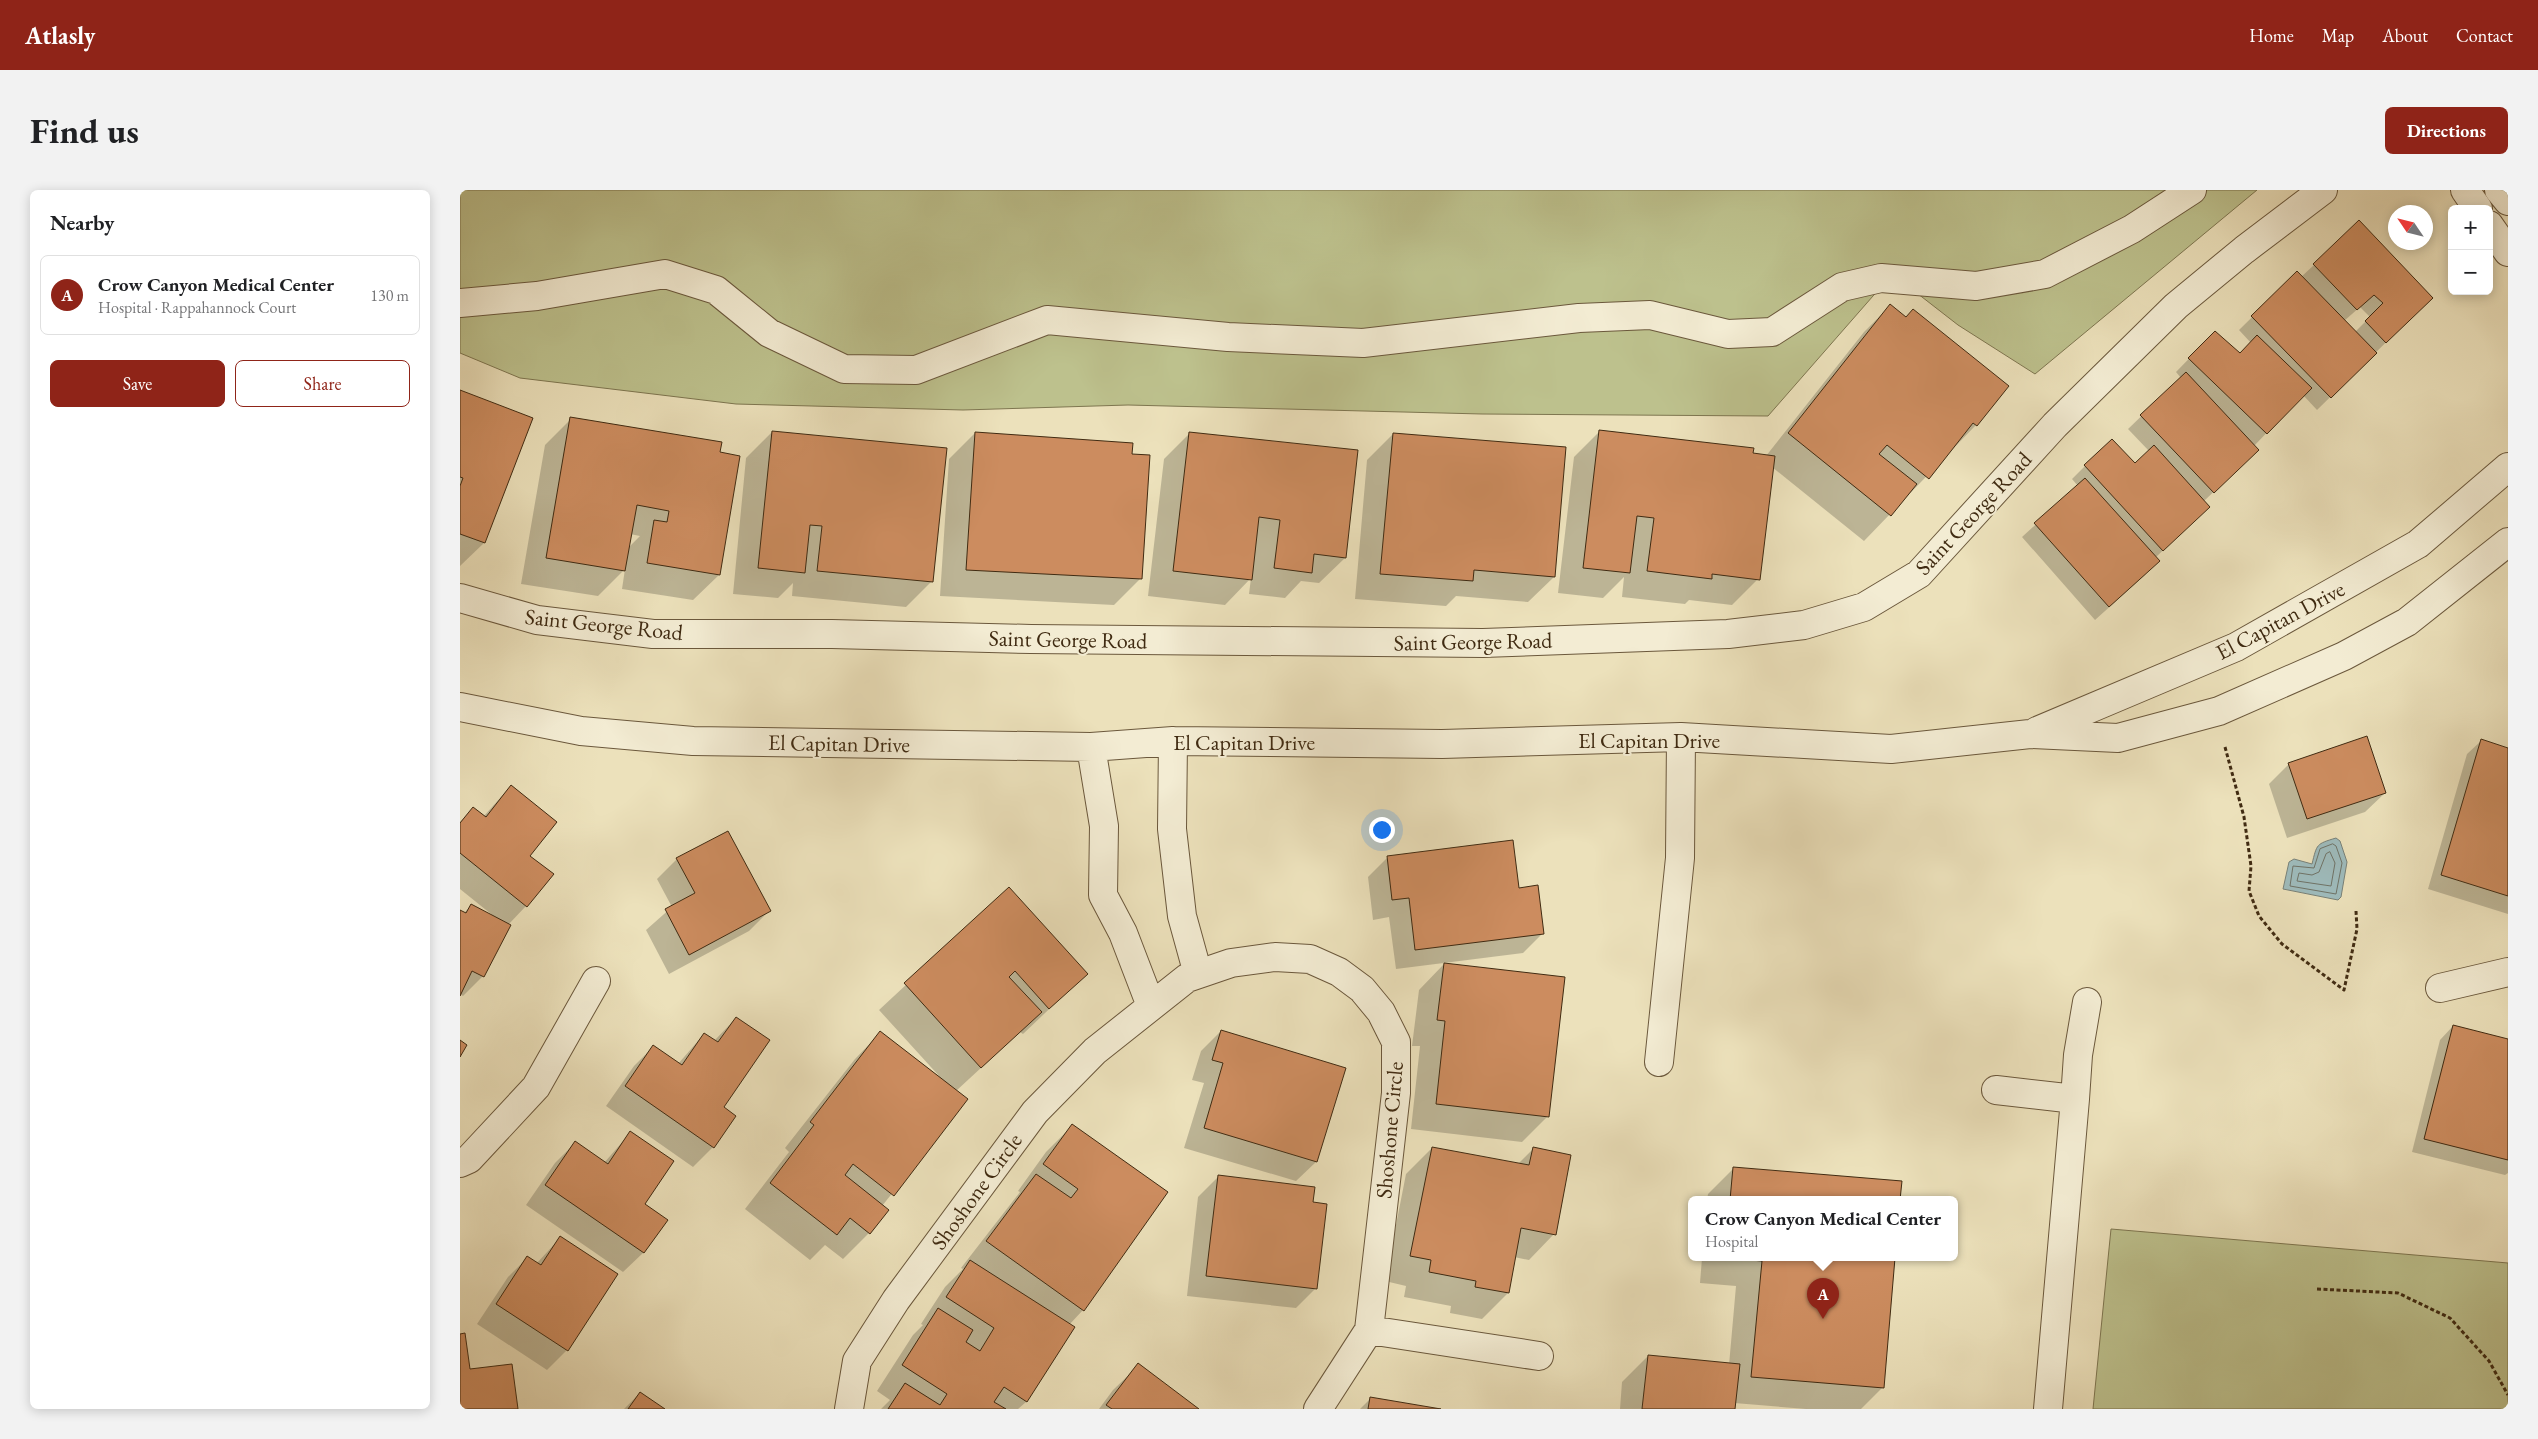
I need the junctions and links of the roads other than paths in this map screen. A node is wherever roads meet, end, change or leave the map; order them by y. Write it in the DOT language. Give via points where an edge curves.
graph roads {
  1 [pos="2192,190"];
  2 [pos="2322,190"];
  3 [pos="2465,190"];
  4 [pos="2499,190"];
  5 [pos="2508,201"];
  6 [pos="2475,205"];
  7 [pos="2493,231"];
  8 [pos="2508,252"];
  9 [pos="460,303"];
  10 [pos="2508,467"];
  11 [pos="2508,542"];
  12 [pos="460,598"];
  13 [pos="460,707"];
  14 [pos="2030,734"];
  15 [pos="1681,737"];
  16 [pos="1173,741"];
  17 [pos="1091,747"];
  18 [pos="2508,972"];
  19 [pos="1198,974"];
  20 [pos="596,981"];
  21 [pos="2440,988"];
  22 [pos="2087,1002"];
  23 [pos="1151,1006"];
  24 [pos="1659,1062"];
  25 [pos="1996,1090"];
  26 [pos="2075,1099"];
  27 [pos="460,1164"];
  28 [pos="1369,1330"];
  29 [pos="1539,1356"];
  30 [pos="849,1409"];
  31 [pos="1318,1409"];
  32 [pos="2048,1409"];
  1 -- 9 [label="street" via="2132,230 2046,274 1976,286 1881,278 1842,287 1772,332 1728,334 1650,315 1579,318 1363,343 1228,337 1047,320 916,370 844,369 769,333 716,290 665,274 537,296"];
  2 -- 12 [label="street, Saint George Road" via="2176,306 2055,425 1919,574 1864,607 1804,625 1728,634 1483,643 653,634 537,620"];
  3 -- 6 [label="street"];
  4 -- 5 [label="street"];
  7 -- 8 [label="street"];
  10 -- 14 [label="street, El Capitan Drive" via="2418,544 2245,642"];
  11 -- 14 [label="street, El Capitan Drive" via="2407,622 2344,656 2219,711 2118,738"];
  13 -- 17 [label="street, El Capitan Drive" via="580,731 693,741"];
  14 -- 15 [label="street, El Capitan Drive" via="1891,749"];
  15 -- 16 [label="street, El Capitan Drive" via="1442,744"];
  15 -- 24 [label="street" via="1680,858"];
  16 -- 17 [label="street, El Capitan Drive"];
  16 -- 19 [label="street" via="1172,829 1182,916"];
  17 -- 23 [label="street" via="1104,826 1103,895 1123,933"];
  18 -- 21 [label="street"];
  19 -- 23 [label="street, Shoshone Circle" via="1187,978"];
  19 -- 28 [label="street, Shoshone Circle" via="1231,963 1275,957 1310,959 1339,972 1362,989 1381,1012 1396,1042 1396,1093"];
  20 -- 27 [label="street" via="536,1087 469,1159"];
  22 -- 26 [label="street"];
  23 -- 30 [label="street, Shoshone Circle" via="1095,1051 1035,1112 896,1300 857,1361"];
  25 -- 26 [label="street"];
  26 -- 32 [label="street"];
  28 -- 29 [label="street"];
  28 -- 31 [label="street, Shoshone Circle"];
}
